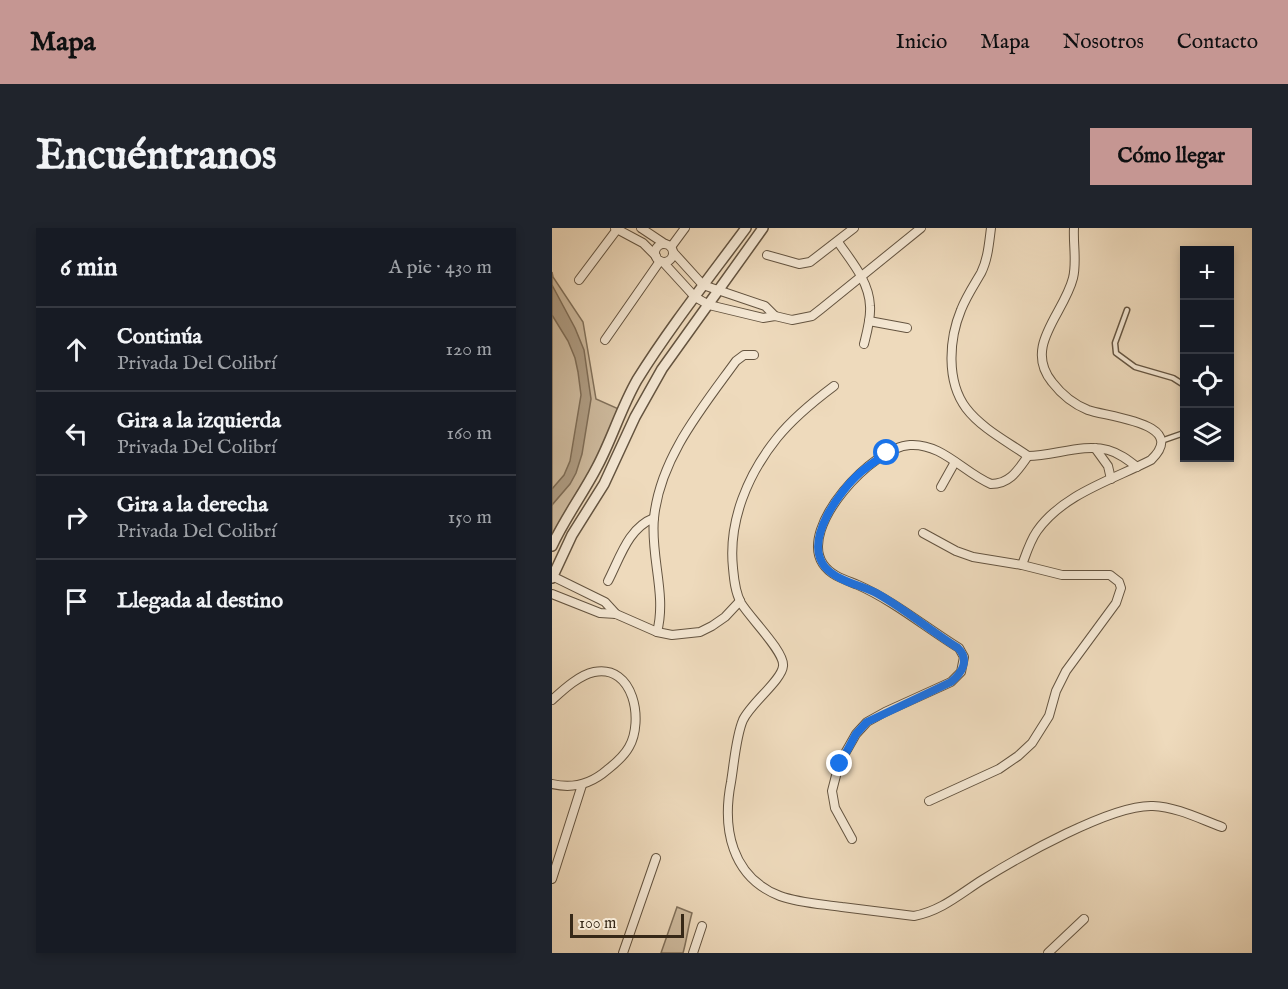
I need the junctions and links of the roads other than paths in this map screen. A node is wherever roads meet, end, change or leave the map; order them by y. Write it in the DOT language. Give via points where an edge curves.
graph roads {
  1 [pos="641,228"];
  2 [pos="685,228"];
  3 [pos="746,228"];
  4 [pos="763,228"];
  5 [pos="854,228"];
  6 [pos="921,228"];
  7 [pos="991,228"];
  8 [pos="1074,228"];
  9 [pos="616,229"];
  10 [pos="838,242"];
  11 [pos="670,248"];
  12 [pos="767,255"];
  13 [pos="659,260"];
  14 [pos="862,277"];
  15 [pos="579,280"];
  16 [pos="703,285"];
  17 [pos="718,291"];
  18 [pos="695,297"];
  19 [pos="748,301"];
  20 [pos="709,305"];
  21 [pos="1127,310"];
  22 [pos="744,313"];
  23 [pos="775,316"];
  24 [pos="869,321"];
  25 [pos="907,328"];
  26 [pos="605,340"];
  27 [pos="864,344"];
  28 [pos="754,354"];
  29 [pos="1180,383"];
  30 [pos="834,386"];
  31 [pos="1180,435"];
  32 [pos="611,439"];
  33 [pos="1160,441"];
  34 [pos="622,444"];
  35 [pos="1095,448"];
  36 [pos="1028,456"];
  37 [pos="955,462"];
  38 [pos="1137,467"];
  39 [pos="1111,479"];
  40 [pos="941,487"];
  41 [pos="654,518"];
  42 [pos="923,533"];
  43 [pos="552,546"];
  44 [pos="1022,565"];
  45 [pos="552,577"];
  46 [pos="608,581"];
  47 [pos="552,594"];
  48 [pos="587,594"];
  49 [pos="740,601"];
  50 [pos="582,605"];
  51 [pos="616,614"];
  52 [pos="657,632"];
  53 [pos="552,700"];
  54 [pos="552,784"];
  55 [pos="582,785"];
  56 [pos="929,801"];
  57 [pos="1222,827"];
  58 [pos="852,839"];
  59 [pos="656,858"];
  60 [pos="555,860"];
  61 [pos="552,879"];
  62 [pos="1084,919"];
  63 [pos="702,926"];
  64 [pos="623,953"];
  65 [pos="693,953"];
  66 [pos="1048,953"];
  1 -- 11 [label="street"];
  2 -- 11 [label="street"];
  3 -- 16 [label="street"];
  4 -- 17 [label="street"];
  5 -- 10 [label="street"];
  6 -- 14 [label="street"];
  7 -- 36 [label="street" via="987,256 954,330 954,378 965,407"];
  8 -- 33 [label="street" via="1073,279 1043,339 1044,369 1069,400 1089,410 1150,426"];
  9 -- 13 [label="street" via="643,243"];
  9 -- 15 [label="street"];
  10 -- 12 [label="street" via="805,264"];
  10 -- 14 [label="street"];
  11 -- 13 [label="street" via="671,258"];
  11 -- 13 [label="street" via="657,247"];
  11 -- 16 [label="street"];
  13 -- 18 [label="street"];
  13 -- 26 [label="street"];
  14 -- 23 [label="street" via="812,316 792,320"];
  14 -- 24 [label="street" via="870,306"];
  16 -- 17 [label="street"];
  16 -- 18 [label="street"];
  17 -- 19 [label="street"];
  17 -- 20 [label="street"];
  18 -- 20 [label="street"];
  18 -- 32 [label="street" via="637,381"];
  19 -- 22 [label="street"];
  19 -- 23 [label="street" via="765,306"];
  20 -- 22 [label="street"];
  20 -- 34 [label="street" via="662,369"];
  21 -- 29 [label="lane" via="1115,343 1116,353 1135,367"];
  22 -- 23 [label="street" via="763,318"];
  24 -- 25 [label="street"];
  24 -- 27 [label="street"];
  28 -- 41 [label="street" via="736,361 685,432 666,473"];
  30 -- 49 [label="street" via="777,438 739,505 732,558"];
  31 -- 33 [label="lane"];
  32 -- 34 [label="street"];
  32 -- 43 [label="street"];
  33 -- 38 [label="street" via="1156,454"];
  34 -- 45 [label="street"];
  35 -- 36 [label="street"];
  35 -- 38 [label="street" via="1122,455"];
  35 -- 39 [label="street" via="1108,466"];
  36 -- 37 [label="street" via="1008,481 998,484 983,481"];
  37 -- 40 [label="street"];
  37 -- 58 [label="street" via="931,448 897,448 861,472 844,489 821,530 818,552 831,572 887,600 958,648 964,657 962,672 951,682 867,722 852,741 832,791 835,808"];
  38 -- 39 [label="street"];
  39 -- 44 [label="street" via="1074,498 1047,520 1033,539"];
  41 -- 46 [label="street" via="630,536"];
  41 -- 52 [label="street" via="661,607"];
  42 -- 44 [label="street" via="972,557"];
  44 -- 56 [label="street" via="1062,575 1110,576 1119,582 1120,595 1066,670 1049,716 1032,743 999,769"];
  45 -- 48 [label="street"];
  47 -- 50 [label="street"];
  48 -- 50 [label="street"];
  48 -- 51 [label="street" via="605,602"];
  49 -- 52 [label="street" via="725,617 700,632"];
  49 -- 57 [label="street" via="779,652 783,666 781,674 751,705 742,722 727,804 729,840 744,868 766,889 780,896 914,916 928,914 1015,860 1096,820 1130,809 1172,808"];
  50 -- 51 [label="street" via="600,613"];
  51 -- 52 [label="street"];
  53 -- 55 [label="street" via="582,677 601,671 619,678 632,693 637,720 630,746 601,776"];
  54 -- 55 [label="street"];
  55 -- 60 [label="street"];
  59 -- 64 [label="street"];
  60 -- 61 [label="street"];
  62 -- 66 [label="street"];
  63 -- 65 [label="street"];
}
